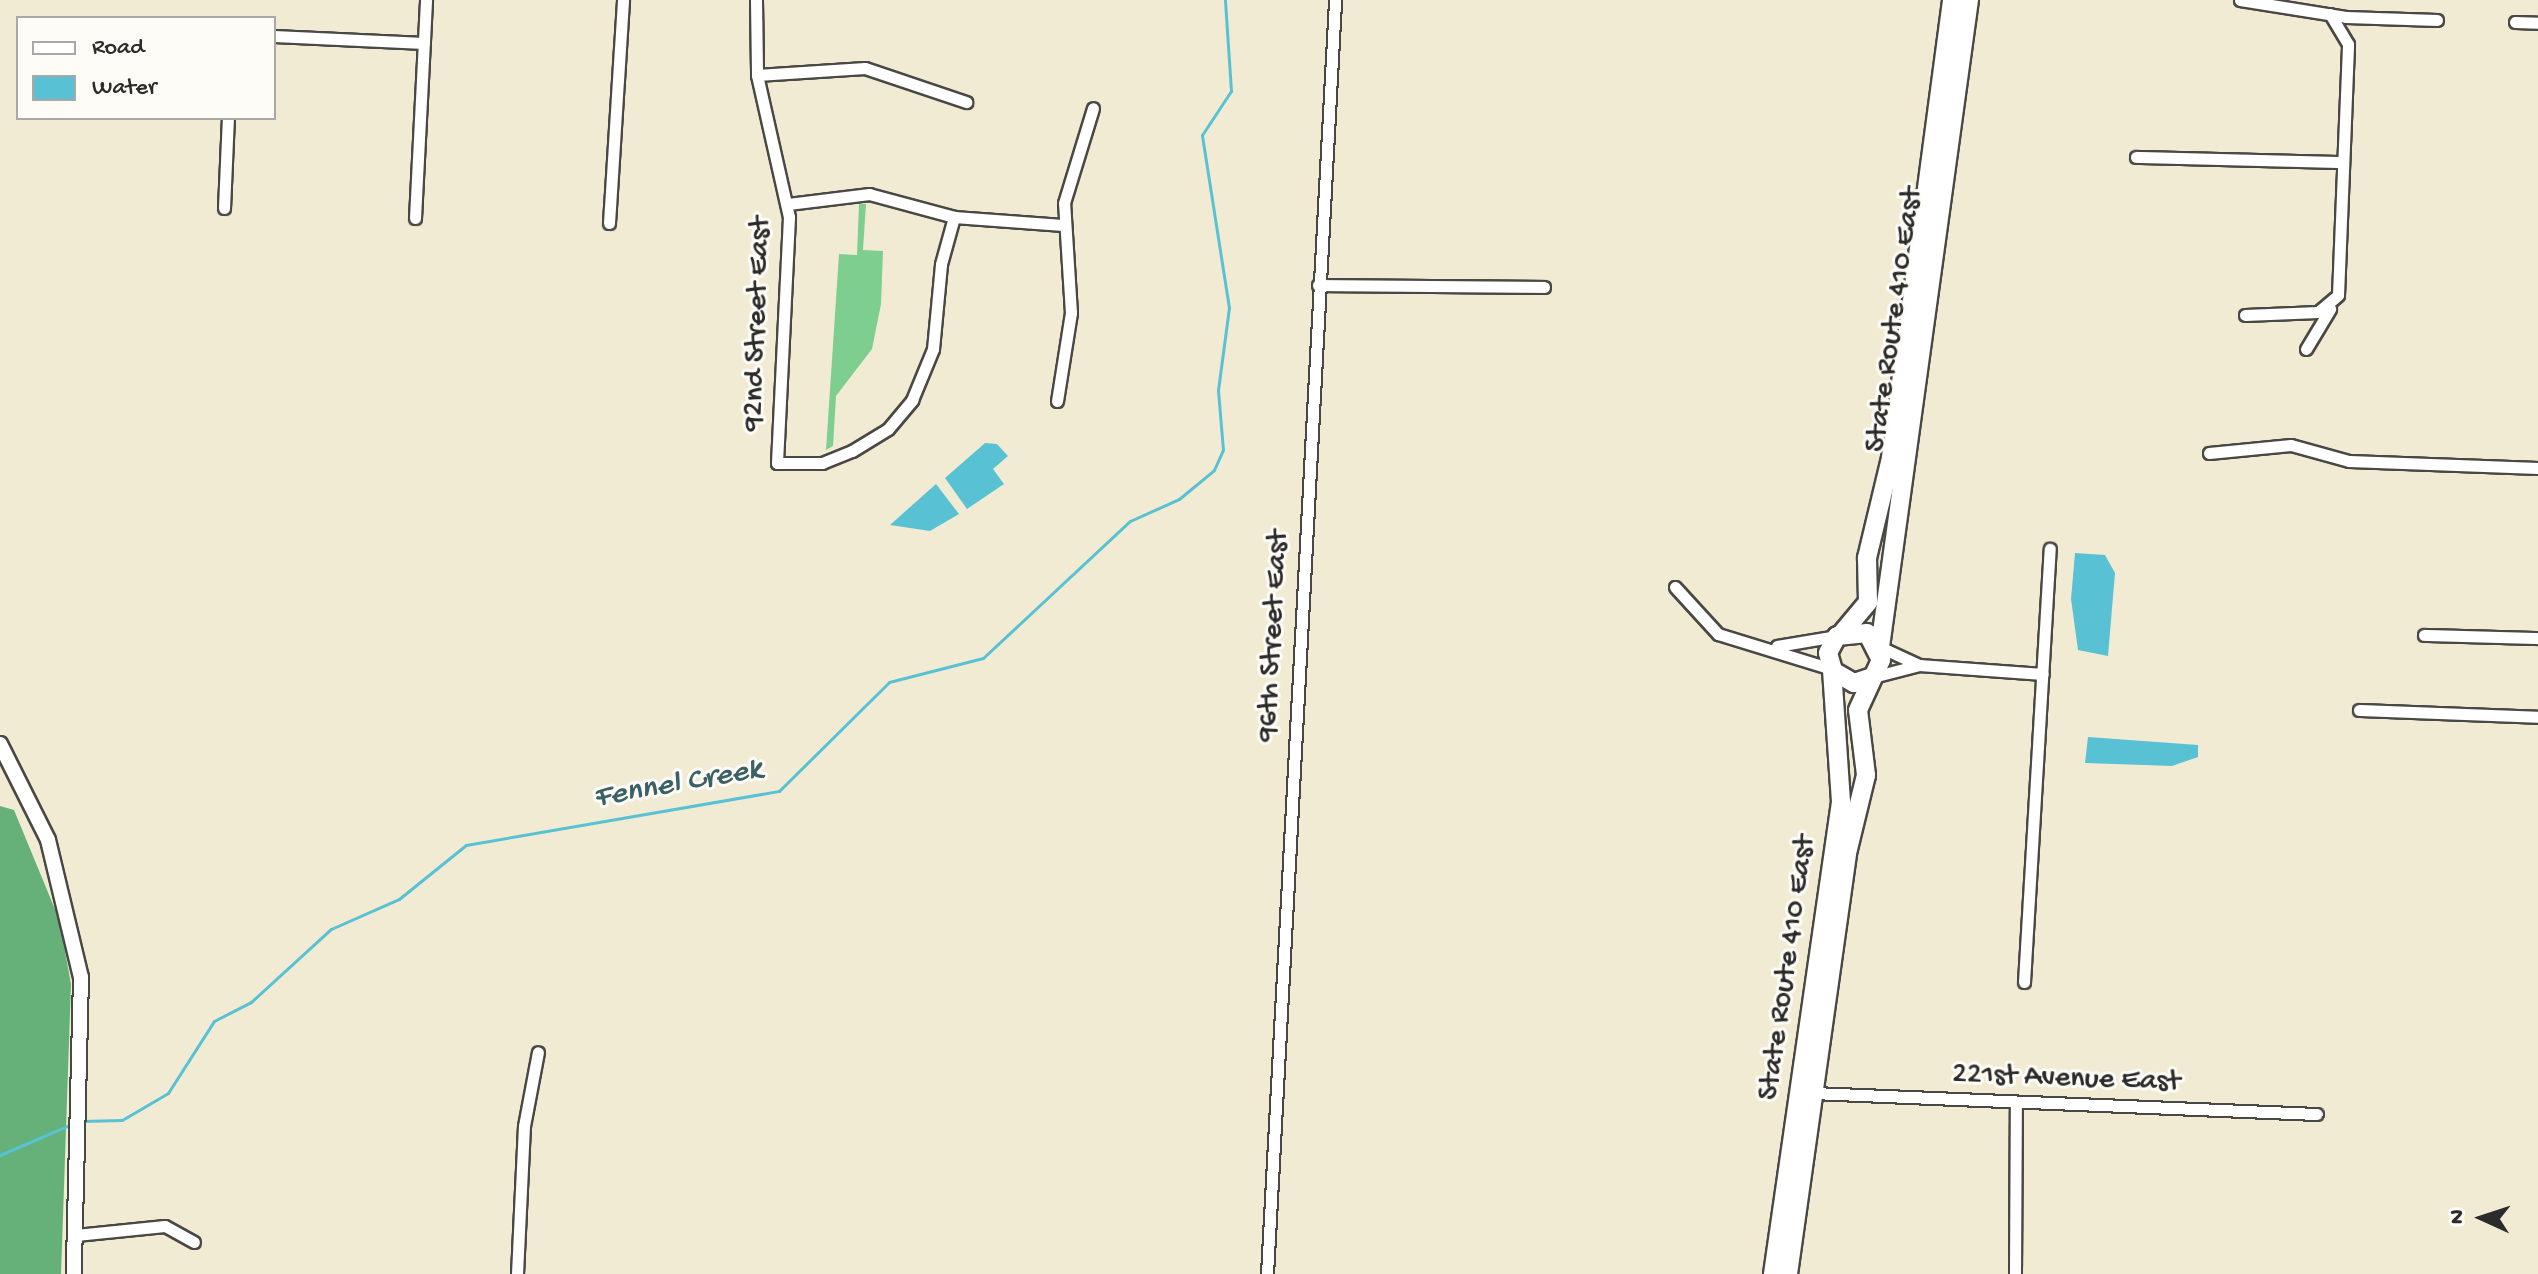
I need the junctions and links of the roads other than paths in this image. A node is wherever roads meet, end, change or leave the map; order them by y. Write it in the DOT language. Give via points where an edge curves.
graph roads {
  1 [pos="426,0"];
  2 [pos="623,0"];
  3 [pos="756,0"];
  4 [pos="1335,0"];
  5 [pos="1952,0"];
  6 [pos="1969,0"];
  7 [pos="2240,0"];
  8 [pos="2330,14"];
  9 [pos="2437,20"];
  10 [pos="2515,22"];
  11 [pos="2538,23"];
  12 [pos="276,36"];
  13 [pos="424,43"];
  14 [pos="757,75"];
  15 [pos="966,102"];
  16 [pos="1093,108"];
  17 [pos="228,120"];
  18 [pos="2136,157"];
  19 [pos="2342,162"];
  20 [pos="788,204"];
  21 [pos="224,208"];
  22 [pos="954,217"];
  23 [pos="415,218"];
  24 [pos="609,223"];
  25 [pos="1063,225"];
  26 [pos="1318,285"];
  27 [pos="1544,287"];
  28 [pos="2330,309"];
  29 [pos="2245,315"];
  30 [pos="2306,349"];
  31 [pos="1057,401"];
  32 [pos="2209,453"];
  33 [pos="2538,468"];
  34 [pos="2050,549"];
  35 [pos="1675,587"];
  36 [pos="1840,634"];
  37 [pos="2424,635"];
  38 [pos="2538,638"];
  39 [pos="1760,646"];
  40 [pos="1880,647"];
  41 [pos="1919,665"];
  42 [pos="1832,669"];
  43 [pos="2043,674"];
  44 [pos="1872,677"];
  45 [pos="2359,710"];
  46 [pos="2538,717"];
  47 [pos="0,744"];
  48 [pos="2024,982"];
  49 [pos="538,1052"];
  50 [pos="1813,1093"];
  51 [pos="2016,1102"];
  52 [pos="2317,1114"];
  53 [pos="76,1235"];
  54 [pos="194,1242"];
  55 [pos="74,1274"];
  56 [pos="517,1274"];
  57 [pos="1267,1274"];
  58 [pos="1773,1274"];
  59 [pos="1788,1274"];
  60 [pos="2015,1274"];
  1 -- 13 [label="street"];
  2 -- 24 [label="street"];
  3 -- 14 [label="street, 92nd Street East"];
  4 -- 26 [label="street, 96th Street East"];
  5 -- 36 [label="main road, State Route 410 East" via="1891,458 1867,558 1868,602"];
  6 -- 40 [label="main road, State Route 410 East"];
  7 -- 8 [label="street"];
  8 -- 9 [label="street"];
  8 -- 19 [label="street" via="2348,44"];
  10 -- 11 [label="street"];
  12 -- 13 [label="street"];
  13 -- 23 [label="street"];
  14 -- 15 [label="street" via="865,68"];
  14 -- 20 [label="street, 92nd Street East"];
  16 -- 25 [label="street"];
  17 -- 21 [label="street"];
  18 -- 19 [label="street"];
  19 -- 28 [label="street" via="2340,265"];
  20 -- 22 [label="street" via="869,194"];
  20 -- 22 [label="street, 92nd Street East" via="777,463 822,463 852,451 888,429 921,385"];
  22 -- 25 [label="street"];
  25 -- 31 [label="street" via="1071,313"];
  26 -- 27 [label="street"];
  26 -- 57 [label="street, 96th Street East"];
  28 -- 29 [label="street"];
  28 -- 30 [label="street"];
  32 -- 33 [label="street" via="2291,445 2349,461"];
  34 -- 43 [label="street"];
  35 -- 39 [label="street" via="1708,628"];
  36 -- 39 [label="street"];
  36 -- 40 [label="main road" via="1867,633"];
  36 -- 42 [label="main road" via="1828,653"];
  37 -- 38 [label="street"];
  39 -- 42 [label="street"];
  40 -- 41 [label="street"];
  40 -- 44 [label="main road"];
  41 -- 43 [label="street"];
  41 -- 44 [label="street"];
  42 -- 44 [label="main road" via="1848,682"];
  42 -- 58 [label="main road, State Route 410 East" via="1841,802"];
  43 -- 48 [label="street"];
  44 -- 50 [label="main road, State Route 410 East" via="1858,710 1866,775"];
  45 -- 46 [label="street"];
  47 -- 53 [label="street" via="48,840 74,932 82,1023"];
  49 -- 56 [label="street" via="524,1126"];
  50 -- 51 [label="street, 221st Avenue East"];
  50 -- 59 [label="main road, State Route 410 East"];
  51 -- 52 [label="street, 221st Avenue East"];
  51 -- 60 [label="street"];
  53 -- 54 [label="street" via="165,1226"];
  53 -- 55 [label="street"];
}
